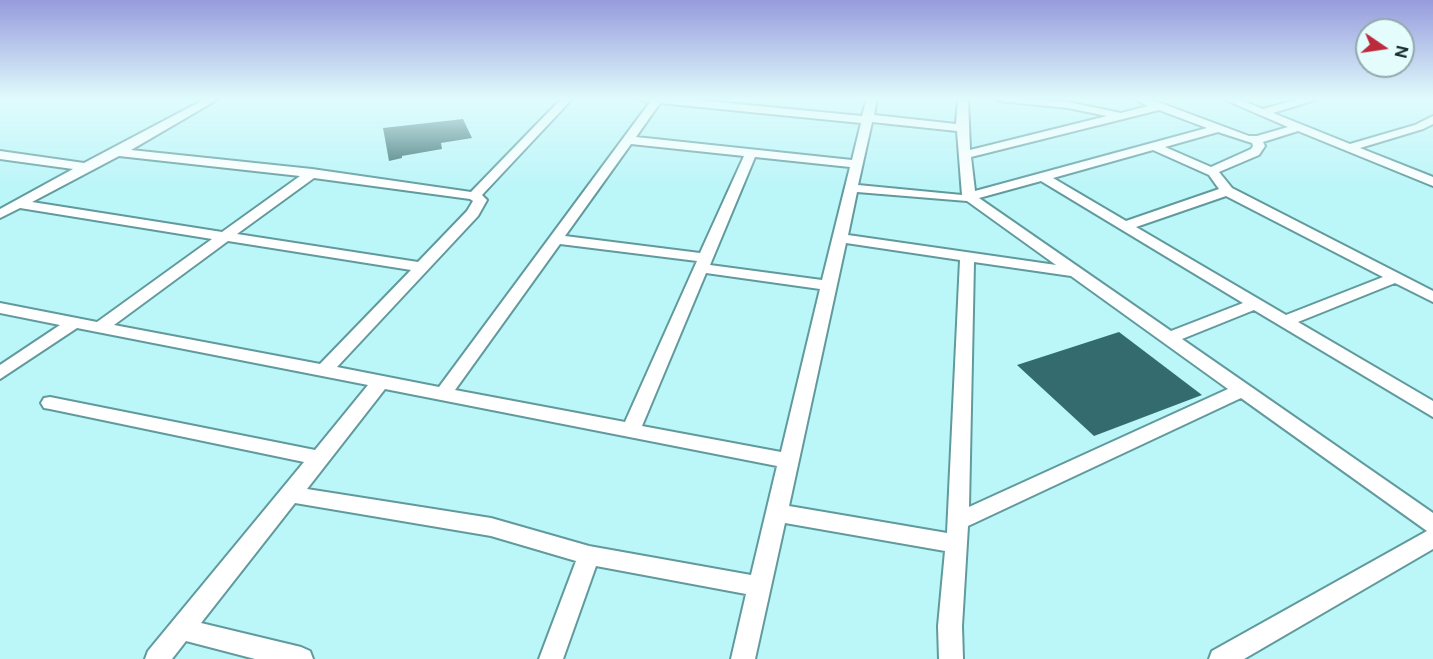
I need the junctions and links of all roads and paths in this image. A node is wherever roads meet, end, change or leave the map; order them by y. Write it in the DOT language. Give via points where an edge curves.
graph roads {
  1 [pos="962,128"];
  2 [pos="160,129"];
  3 [pos="539,129"];
  4 [pos="635,129"];
  5 [pos="865,129"];
  6 [pos="1067,129"];
  7 [pos="1216,129"];
  8 [pos="1295,129"];
  9 [pos="1300,129"];
  10 [pos="1414,129"];
  11 [pos="627,140"];
  12 [pos="1257,140"];
  13 [pos="1154,146"];
  14 [pos="1349,148"];
  15 [pos="118,152"];
  16 [pos="751,153"];
  17 [pos="0,155"];
  18 [pos="965,155"];
  19 [pos="856,164"];
  20 [pos="86,167"];
  21 [pos="1214,172"];
  22 [pos="312,173"];
  23 [pos="1043,177"];
  24 [pos="1433,182"];
  25 [pos="851,188"];
  26 [pos="1227,191"];
  27 [pos="474,196"];
  28 [pos="969,197"];
  29 [pos="18,204"];
  30 [pos="0,214"];
  31 [pos="1127,225"];
  32 [pos="224,236"];
  33 [pos="840,238"];
  34 [pos="555,239"];
  35 [pos="967,258"];
  36 [pos="703,263"];
  37 [pos="422,267"];
  38 [pos="1075,272"];
  39 [pos="1395,278"];
  40 [pos="829,286"];
  41 [pos="1433,297"];
  42 [pos="1256,304"];
  43 [pos="0,308"];
  44 [pos="1285,321"];
  45 [pos="75,322"];
  46 [pos="100,327"];
  47 [pos="1169,338"];
  48 [pos="324,371"];
  49 [pos="0,373"];
  50 [pos="381,382"];
  51 [pos="1242,390"];
  52 [pos="443,394"];
  53 [pos="50,403"];
  54 [pos="1433,410"];
  55 [pos="631,430"];
  56 [pos="320,458"];
  57 [pos="789,461"];
  58 [pos="290,494"];
  59 [pos="777,513"];
  60 [pos="958,521"];
  61 [pos="1433,524"];
  62 [pos="1433,538"];
  63 [pos="957,544"];
  64 [pos="589,555"];
  65 [pos="760,587"];
  66 [pos="181,628"];
  67 [pos="1236,656"];
  68 [pos="157,659"];
  69 [pos="301,659"];
  70 [pos="551,659"];
  71 [pos="743,659"];
  72 [pos="951,659"];
  1 -- 18 [label="street"];
  2 -- 15 [label="street"];
  3 -- 27 [label="street"];
  4 -- 11 [label="street"];
  5 -- 19 [label="street"];
  6 -- 18 [label="street"];
  7 -- 12 [label="street"];
  7 -- 13 [label="street"];
  8 -- 12 [label="street"];
  9 -- 14 [label="street"];
  10 -- 14 [label="street"];
  11 -- 16 [label="street"];
  11 -- 34 [label="street"];
  12 -- 21 [label="street" via="1255,152 1217,167"];
  13 -- 21 [label="street"];
  13 -- 23 [label="street"];
  14 -- 24 [label="street"];
  15 -- 20 [label="street"];
  15 -- 22 [label="street"];
  16 -- 19 [label="street"];
  16 -- 36 [label="street"];
  17 -- 20 [label="street"];
  18 -- 28 [label="street"];
  19 -- 25 [label="street"];
  20 -- 29 [label="street"];
  21 -- 26 [label="street"];
  22 -- 27 [label="street"];
  22 -- 32 [label="street"];
  23 -- 28 [label="street"];
  23 -- 31 [label="street"];
  25 -- 28 [label="street" via="948,200"];
  25 -- 33 [label="street"];
  26 -- 31 [label="street"];
  26 -- 39 [label="street"];
  27 -- 37 [label="street" via="480,200 479,205"];
  28 -- 38 [label="street"];
  29 -- 30 [label="street"];
  29 -- 32 [label="street"];
  31 -- 42 [label="street"];
  32 -- 37 [label="street"];
  32 -- 46 [label="street"];
  33 -- 35 [label="street"];
  33 -- 40 [label="street"];
  34 -- 36 [label="street"];
  34 -- 52 [label="street"];
  35 -- 38 [label="street"];
  35 -- 60 [label="street"];
  36 -- 40 [label="street"];
  36 -- 55 [label="street"];
  37 -- 48 [label="street"];
  38 -- 47 [label="street"];
  39 -- 41 [label="street"];
  39 -- 44 [label="street"];
  40 -- 57 [label="street"];
  42 -- 44 [label="street"];
  42 -- 47 [label="street"];
  43 -- 45 [label="street"];
  44 -- 54 [label="street"];
  45 -- 46 [label="street"];
  45 -- 49 [label="street"];
  46 -- 48 [label="street"];
  47 -- 51 [label="street"];
  48 -- 50 [label="street"];
  50 -- 52 [label="street"];
  50 -- 56 [label="street"];
  51 -- 60 [label="street"];
  51 -- 61 [label="street"];
  52 -- 55 [label="street"];
  53 -- 56 [label="street"];
  55 -- 57 [label="street"];
  56 -- 58 [label="street"];
  57 -- 59 [label="street"];
  58 -- 64 [label="street" via="491,527"];
  58 -- 66 [label="street"];
  59 -- 63 [label="street"];
  59 -- 65 [label="street"];
  60 -- 63 [label="street"];
  62 -- 67 [label="street"];
  63 -- 72 [label="street"];
  64 -- 65 [label="street"];
  64 -- 70 [label="street"];
  65 -- 71 [label="street"];
  66 -- 68 [label="street"];
  66 -- 69 [label="street"];
}
